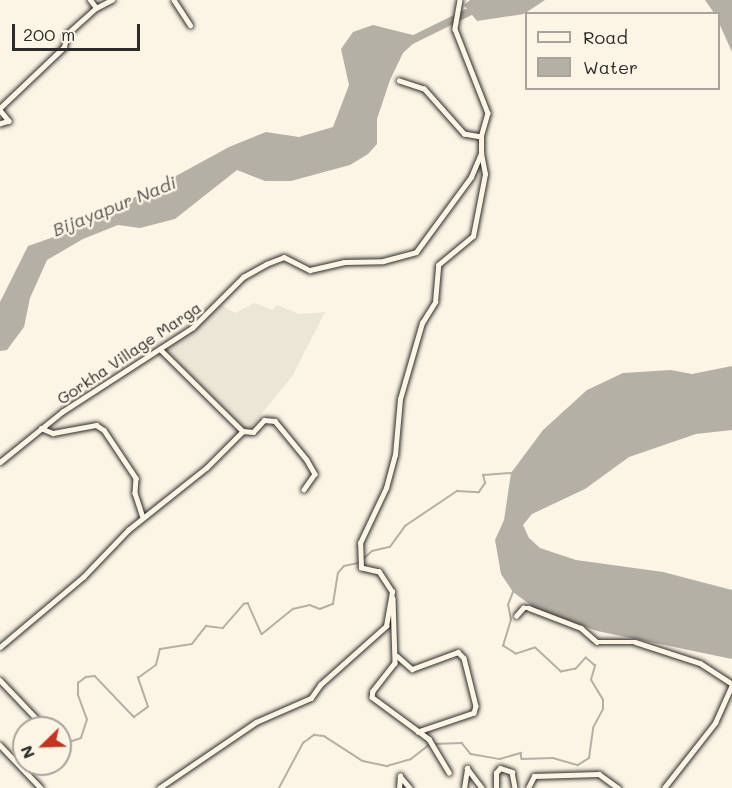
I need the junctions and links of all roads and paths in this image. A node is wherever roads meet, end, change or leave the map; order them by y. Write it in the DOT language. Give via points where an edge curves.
graph roads {
  1 [pos="90,0"];
  2 [pos="112,0"];
  3 [pos="174,0"];
  4 [pos="460,0"];
  5 [pos="96,8"];
  6 [pos="190,25"];
  7 [pos="399,81"];
  8 [pos="0,109"];
  9 [pos="0,124"];
  10 [pos="481,137"];
  11 [pos="481,153"];
  12 [pos="160,349"];
  13 [pos="41,428"];
  14 [pos="243,431"];
  15 [pos="0,462"];
  16 [pos="304,490"];
  17 [pos="143,517"];
  18 [pos="393,598"];
  19 [pos="516,616"];
  20 [pos="0,647"];
  21 [pos="397,656"];
  22 [pos="0,680"];
  23 [pos="732,684"];
  24 [pos="34,716"];
  25 [pos="418,732"];
  26 [pos="0,745"];
  27 [pos="449,772"];
  28 [pos="41,788"];
  29 [pos="159,788"];
  30 [pos="399,788"];
  31 [pos="410,788"];
  32 [pos="464,788"];
  33 [pos="482,788"];
  34 [pos="496,788"];
  35 [pos="515,788"];
  36 [pos="528,788"];
  37 [pos="618,788"];
  38 [pos="664,788"];
  1 -- 5 [label="street"];
  2 -- 5 [label="street"];
  3 -- 6 [label="street"];
  4 -- 10 [label="street, Gorkha Village Marga" via="455,29 488,112"];
  5 -- 8 [label="street" via="67,34 64,47"];
  7 -- 10 [label="street" via="424,89 464,134"];
  8 -- 9 [label="street" via="9,121"];
  10 -- 11 [label="street, Gorkha Village Marga"];
  11 -- 12 [label="street, Gorkha Village Marga" via="471,177 416,252 383,261 344,262 310,270 284,257 243,277 192,328"];
  11 -- 18 [label="street" via="484,174 473,236 438,265 435,302 422,323 400,399 386,488 360,543 362,568 383,576"];
  12 -- 13 [label="street, Gorkha Village Marga"];
  12 -- 14 [label="street"];
  13 -- 15 [label="street, Gorkha Village Marga"];
  13 -- 17 [label="street" via="53,433 96,425 104,430 136,478 135,493"];
  14 -- 16 [label="street" via="253,432 264,420 275,421 299,447 315,474"];
  14 -- 17 [label="street" via="206,468"];
  17 -- 20 [label="street" via="83,577"];
  18 -- 21 [label="street"];
  18 -- 29 [label="street" via="380,634 327,678 311,698 256,722"];
  19 -- 23 [label="street" via="523,608 530,608 581,628 597,642 635,642 699,663"];
  21 -- 25 [label="street" via="372,697"];
  21 -- 25 [label="street" via="412,669 458,652 464,658 476,706 474,713"];
  22 -- 24 [label="street"];
  23 -- 38 [label="street" via="715,723"];
  25 -- 27 [label="street" via="429,740"];
  26 -- 28 [label="street"];
  30 -- 31 [label="street" via="400,776"];
  32 -- 33 [label="street" via="466,768"];
  34 -- 35 [label="street" via="495,773 500,768 512,772"];
  36 -- 37 [label="street" via="534,777 599,774"];
}
